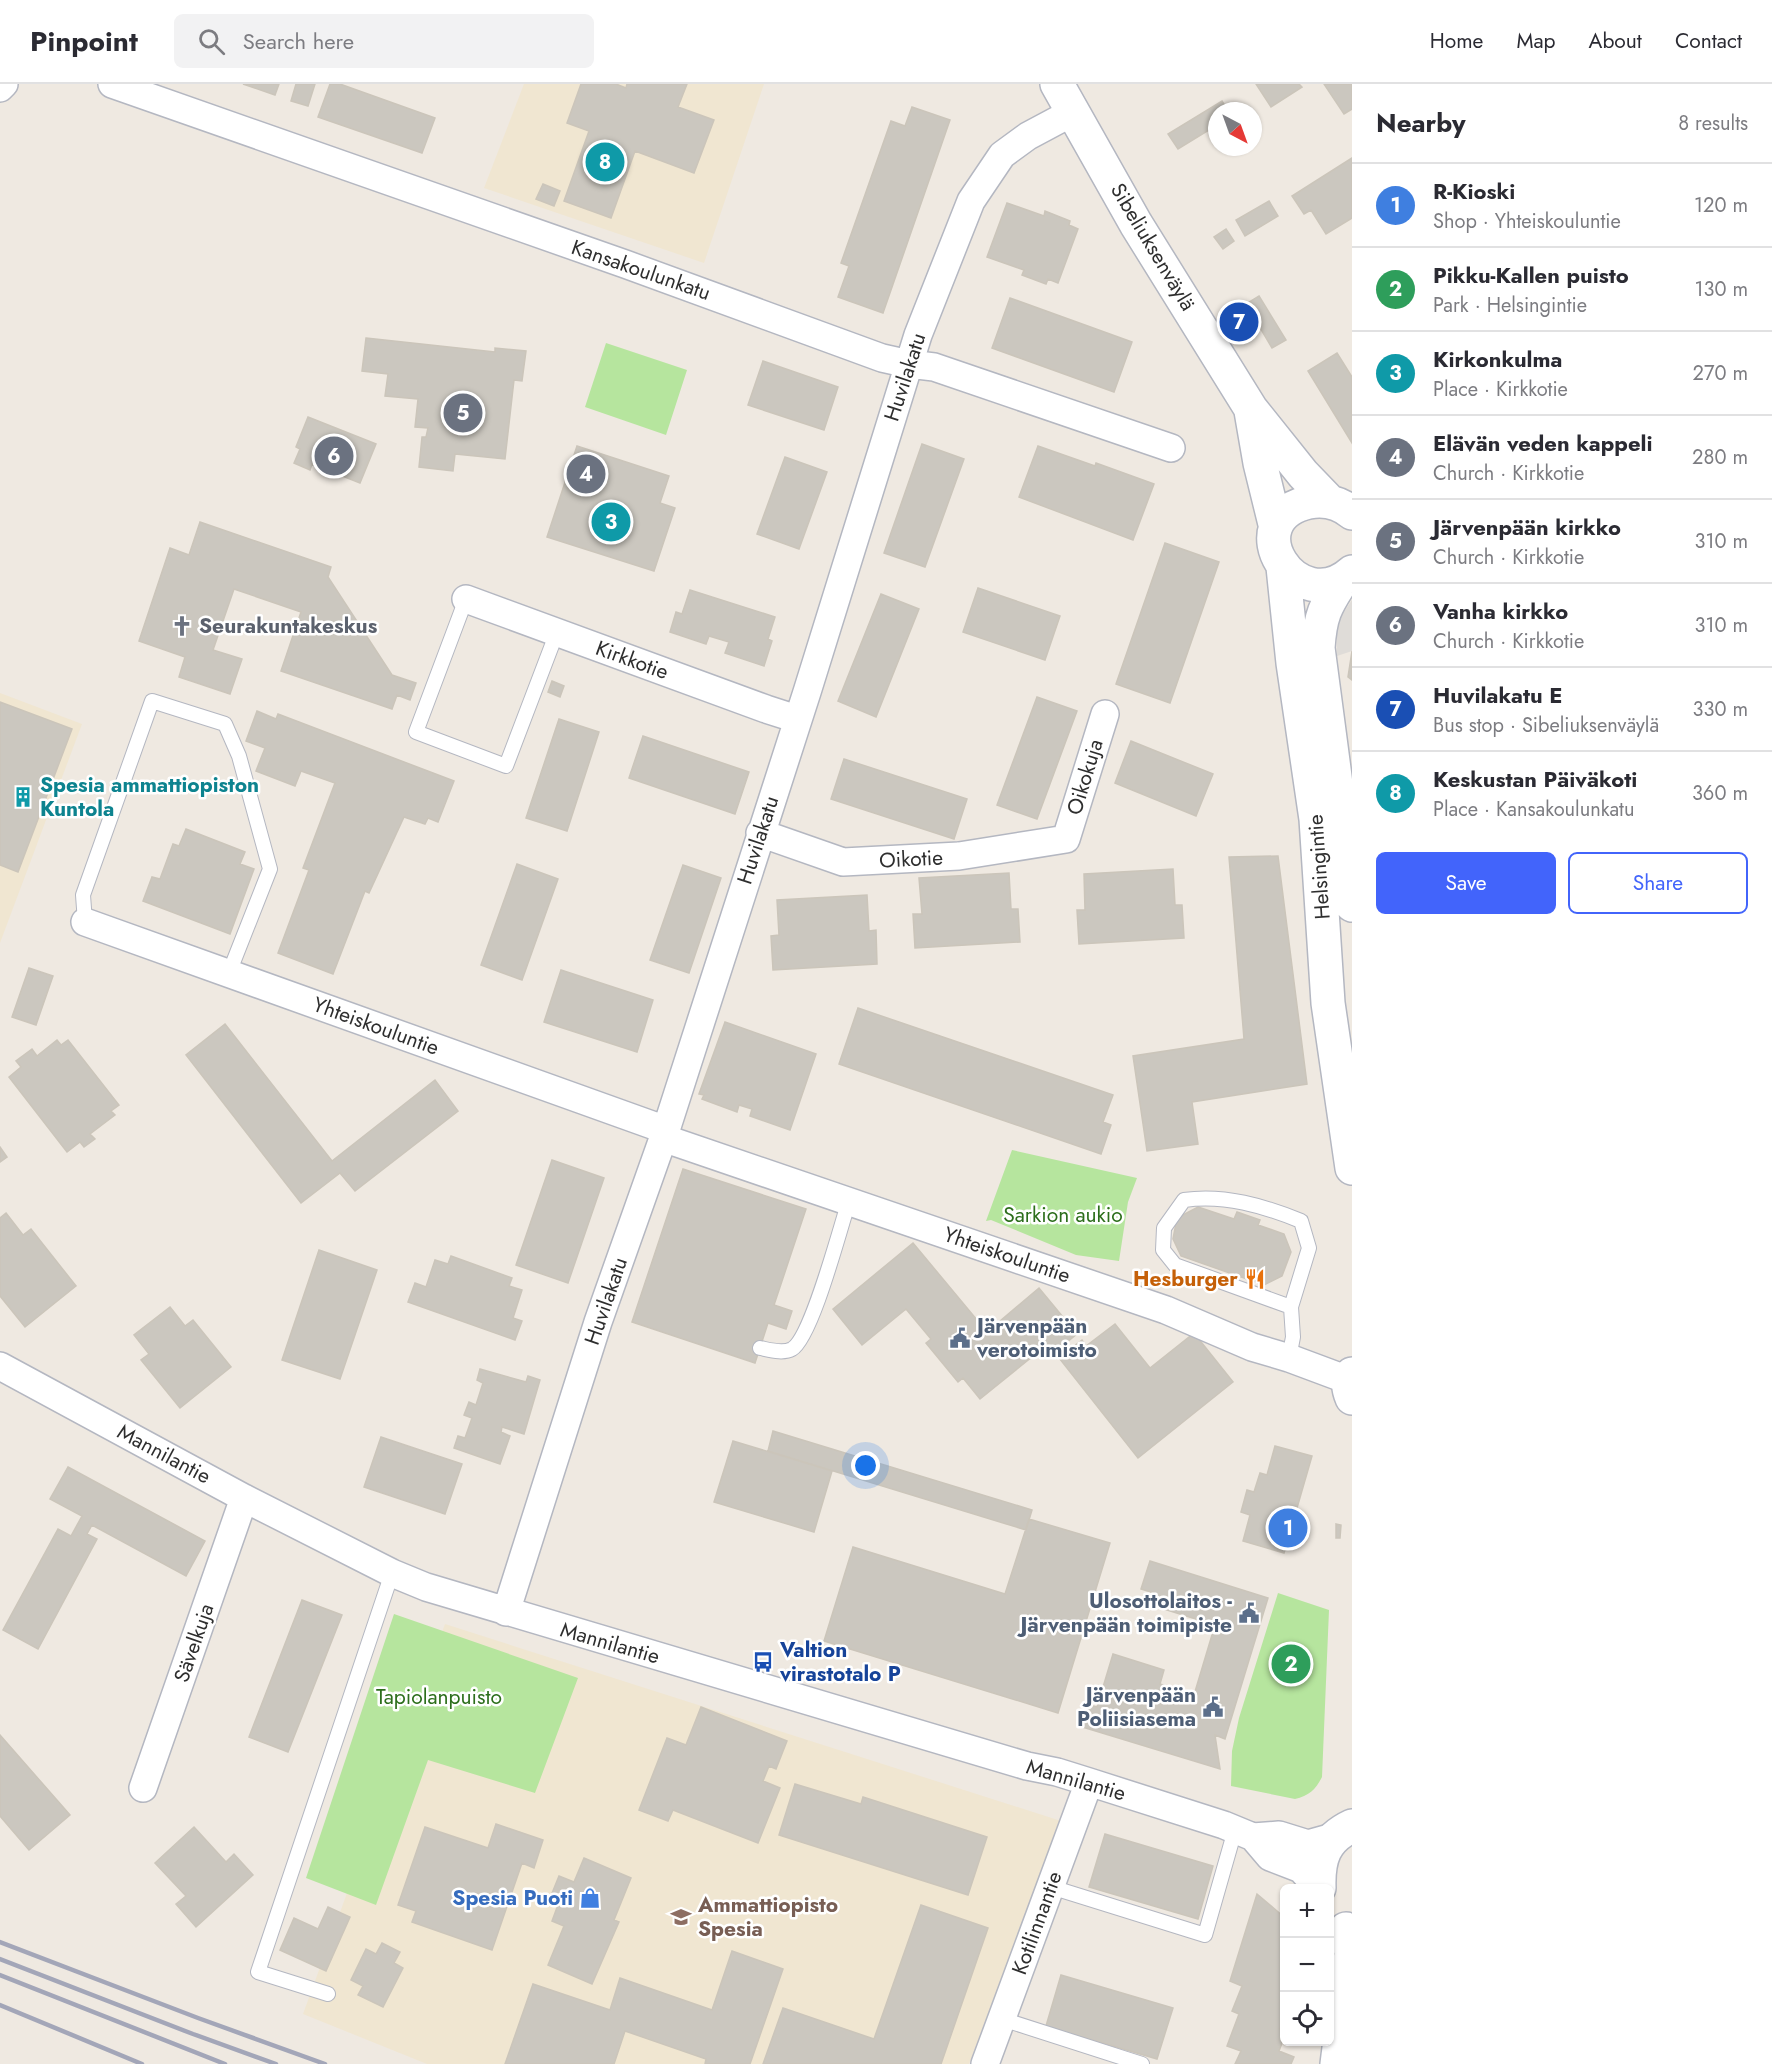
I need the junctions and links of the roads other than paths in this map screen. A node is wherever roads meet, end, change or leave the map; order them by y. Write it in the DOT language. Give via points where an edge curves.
graph roads {
  1 [pos="4,84"];
  2 [pos="112,84"];
  3 [pos="1058,84"];
  4 [pos="0,88"];
  5 [pos="1073,112"];
  6 [pos="909,364"];
  7 [pos="1251,409"];
  8 [pos="1171,448"];
  9 [pos="1345,507"];
  10 [pos="1275,524"];
  11 [pos="1283,567"];
  12 [pos="1347,576"];
  13 [pos="466,599"];
  14 [pos="557,632"];
  15 [pos="1105,714"];
  16 [pos="797,718"];
  17 [pos="760,833"];
  18 [pos="1066,839"];
  19 [pos="1349,861"];
  20 [pos="1352,905"];
  21 [pos="85,922"];
  22 [pos="229,973"];
  23 [pos="665,1134"];
  24 [pos="1352,1168"];
  25 [pos="849,1201"];
  26 [pos="1291,1307"];
  27 [pos="760,1348"];
  28 [pos="1289,1358"];
  29 [pos="0,1367"];
  30 [pos="1351,1384"];
  31 [pos="244,1498"];
  32 [pos="392,1573"];
  33 [pos="506,1612"];
  34 [pos="1089,1782"];
  35 [pos="143,1788"];
  36 [pos="1347,1826"];
  37 [pos="1244,1834"];
  38 [pos="1315,1884"];
  39 [pos="1319,1884"];
  40 [pos="1051,1887"];
  41 [pos="1342,1923"];
  42 [pos="328,1994"];
  43 [pos="1002,2019"];
  44 [pos="985,2064"];
  45 [pos="1142,2064"];
  46 [pos="1337,2064"];
  1 -- 4 [label="street"];
  2 -- 6 [label="street, Kansakoulunkatu" via="882,358"];
  3 -- 5 [label="main road, Sibeliuksenväylä"];
  5 -- 6 [label="street, Huvilakatu" via="1002,155 971,201"];
  5 -- 7 [label="main road, Sibeliuksenväylä" via="1136,224"];
  6 -- 8 [label="street, Kansakoulunkatu" via="934,367"];
  6 -- 16 [label="street, Huvilakatu"];
  7 -- 9 [label="main road, Sibeliuksenväylä" via="1303,474"];
  7 -- 10 [label="main road, Sibeliuksenväylä"];
  9 -- 10 [label="main road" via="1315,501 1286,512"];
  10 -- 11 [label="main road, Helsingintie" via="1275,548"];
  11 -- 12 [label="main road" via="1297,579 1316,585"];
  11 -- 24 [label="main road, Helsingintie" via="1316,819 1328,1003"];
  12 -- 19 [label="main road, Helsingintie" via="1325,606 1318,648"];
  13 -- 14 [label="street, Kirkkotie"];
  13 -- 14 [label="lane" via="416,732 506,766"];
  14 -- 16 [label="street, Kirkkotie"];
  15 -- 18 [label="street, Oikokuja"];
  16 -- 17 [label="street, Huvilakatu"];
  17 -- 18 [label="street, Oikotie" via="843,862 959,856"];
  17 -- 23 [label="street, Huvilakatu"];
  19 -- 20 [label="main road, Helsingintie"];
  21 -- 22 [label="street, Yhteiskouluntie"];
  21 -- 22 [label="lane" via="83,895 152,701 225,724 239,756 270,868"];
  22 -- 23 [label="street, Yhteiskouluntie"];
  23 -- 25 [label="street, Yhteiskouluntie"];
  23 -- 33 [label="street, Huvilakatu" via="598,1322"];
  25 -- 27 [label="lane" via="804,1337 792,1349 782,1352"];
  25 -- 28 [label="street, Yhteiskouluntie" via="1166,1310 1252,1347"];
  26 -- 26 [label="lane" via="1309,1248 1301,1221 1266,1207 1206,1197 1184,1200 1164,1228 1163,1250 1175,1265"];
  26 -- 28 [label="lane" via="1293,1337"];
  28 -- 30 [label="street, Yhteiskouluntie"];
  29 -- 31 [label="street, Mannilantie"];
  31 -- 32 [label="street, Mannilantie"];
  31 -- 35 [label="street, Sävelkuja"];
  32 -- 33 [label="street, Mannilantie"];
  32 -- 42 [label="lane" via="258,1972"];
  33 -- 34 [label="street, Mannilantie"];
  34 -- 37 [label="street, Mannilantie"];
  34 -- 40 [label="street, Kotilinnantie"];
  36 -- 37 [label="street, Mannilantie" via="1308,1844 1279,1835"];
  36 -- 39 [label="main road" via="1323,1853"];
  37 -- 38 [label="street, Mannilantie" via="1269,1857 1301,1869"];
  37 -- 40 [label="lane" via="1205,1935"];
  40 -- 43 [label="street, Kotilinnantie"];
  41 -- 46 [label="main road" via="1351,1953"];
  43 -- 44 [label="street, Kotilinnantie"];
  43 -- 45 [label="lane"];
}
